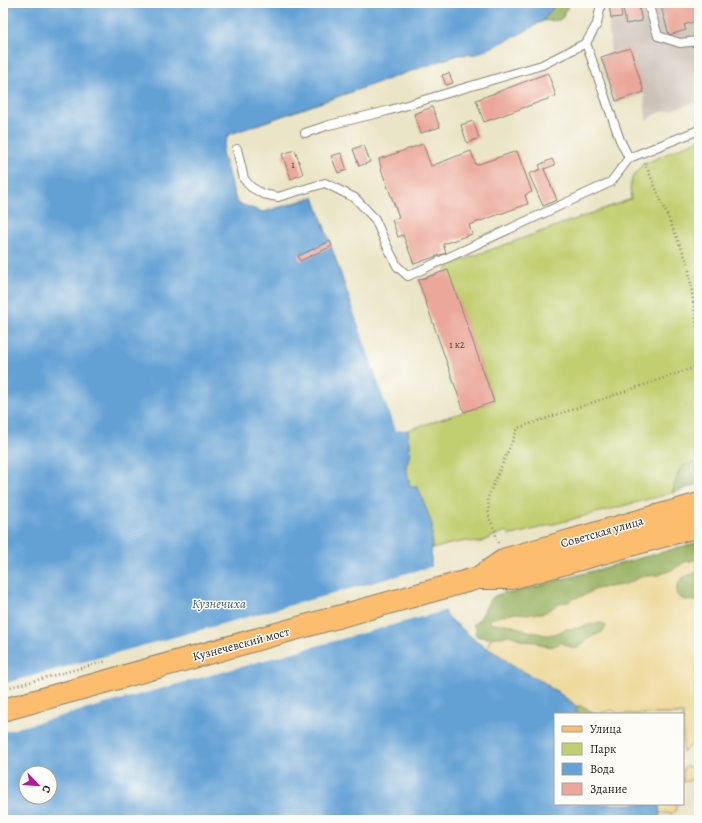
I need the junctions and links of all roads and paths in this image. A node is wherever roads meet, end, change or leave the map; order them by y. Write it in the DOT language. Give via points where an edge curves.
graph roads {
  1 [pos="601,3"];
  2 [pos="648,3"];
  3 [pos="699,41"];
  4 [pos="586,43"];
  5 [pos="699,130"];
  6 [pos="305,133"];
  7 [pos="236,149"];
  8 [pos="641,153"];
  9 [pos="629,158"];
  10 [pos="699,342"];
  11 [pos="699,366"];
  12 [pos="699,504"];
  13 [pos="699,526"];
  14 [pos="506,562"];
  15 [pos="3,710"];
  1 -- 4 [label="lane" via="597,24"];
  2 -- 3 [label="lane" via="658,36 680,43"];
  4 -- 6 [label="lane" via="542,65"];
  4 -- 9 [label="lane" via="620,140"];
  5 -- 8 [label="lane"];
  7 -- 9 [label="lane" via="244,178 251,187 263,194 278,197 325,183 355,198 375,219 397,266 408,276 611,182"];
  8 -- 9 [label="lane"];
  8 -- 10 [label="path" via="688,264"];
  11 -- 14 [label="path" via="518,428 488,497 489,518"];
  12 -- 14 [label="main road, Советская улица"];
  13 -- 14 [label="main road, Советская улица"];
  14 -- 15 [label="main road, Кузнечевский мост" via="478,578"];
}
